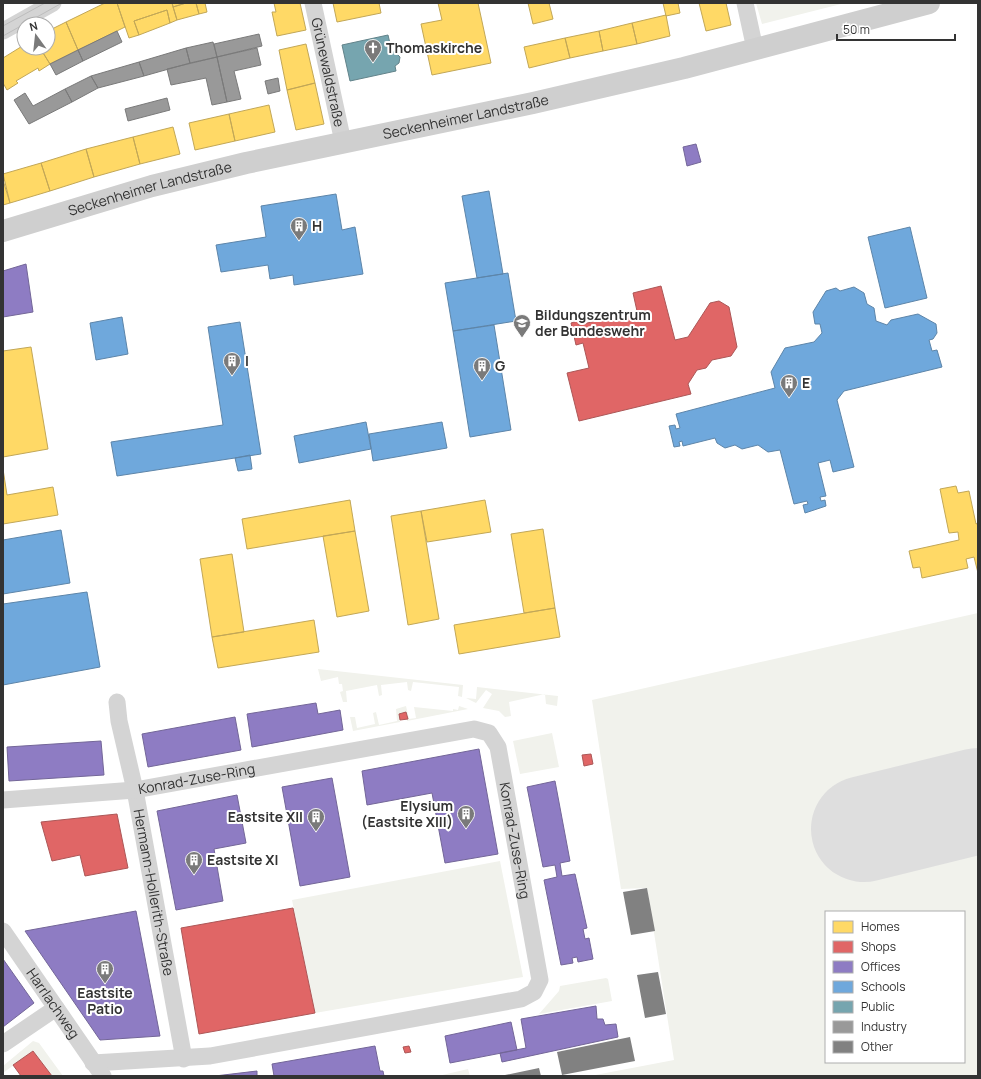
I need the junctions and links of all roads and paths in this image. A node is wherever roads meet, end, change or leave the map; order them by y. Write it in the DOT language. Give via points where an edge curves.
graph roads {
  1 [pos="53,3"];
  2 [pos="313,3"];
  3 [pos="745,3"];
  4 [pos="929,3"];
  5 [pos="3,31"];
  6 [pos="755,49"];
  7 [pos="343,142"];
  8 [pos="3,231"];
  9 [pos="117,702"];
  10 [pos="135,790"];
  11 [pos="3,800"];
  12 [pos="3,931"];
  13 [pos="56,1008"];
  14 [pos="3,1044"];
  15 [pos="184,1059"];
  16 [pos="98,1070"];
  1 -- 5 [label="street"];
  2 -- 7 [label="street, Grünewaldstraße"];
  3 -- 6 [label="street"];
  4 -- 6 [label="main road, Seckenheimer Landstraße"];
  6 -- 7 [label="main road, Seckenheimer Landstraße" via="533,103"];
  7 -- 8 [label="main road, Seckenheimer Landstraße" via="152,186"];
  9 -- 10 [label="street, Hermann-Hollerith-Straße"];
  10 -- 11 [label="street, Konrad-Zuse-Ring"];
  10 -- 15 [label="street, Hermann-Hollerith-Straße"];
  10 -- 15 [label="street, Konrad-Zuse-Ring" via="474,729 489,733 498,747 540,980 534,992 521,999"];
  12 -- 13 [label="street, Harrlachweg"];
  13 -- 14 [label="street"];
  13 -- 16 [label="street, Harrlachweg"];
  15 -- 16 [label="street, Konrad-Zuse-Ring"];
}
